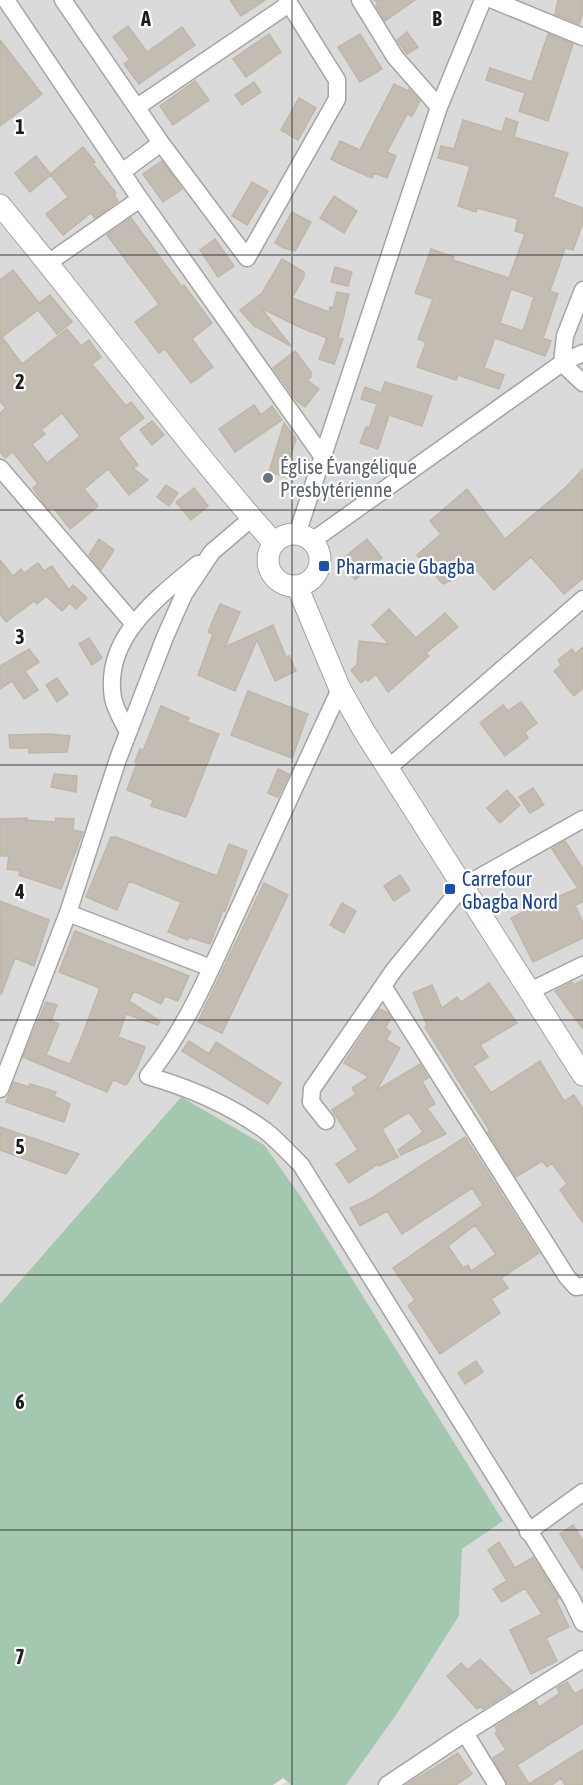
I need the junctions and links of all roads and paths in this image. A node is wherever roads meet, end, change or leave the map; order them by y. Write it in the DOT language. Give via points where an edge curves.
graph roads {
  1 [pos="6,0"];
  2 [pos="63,0"];
  3 [pos="360,0"];
  4 [pos="483,0"];
  5 [pos="493,0"];
  6 [pos="288,2"];
  7 [pos="583,37"];
  8 [pos="137,107"];
  9 [pos="439,107"];
  10 [pos="161,143"];
  11 [pos="122,172"];
  12 [pos="140,199"];
  13 [pos="0,205"];
  14 [pos="48,263"];
  15 [pos="583,290"];
  16 [pos="583,353"];
  17 [pos="562,363"];
  18 [pos="583,383"];
  19 [pos="323,457"];
  20 [pos="0,468"];
  21 [pos="252,518"];
  22 [pos="305,538"];
  23 [pos="274,543"];
  24 [pos="212,552"];
  25 [pos="297,586"];
  26 [pos="583,599"];
  27 [pos="133,623"];
  28 [pos="339,689"];
  29 [pos="128,732"];
  30 [pos="387,769"];
  31 [pos="583,819"];
  32 [pos="462,886"];
  33 [pos="68,914"];
  34 [pos="583,965"];
  35 [pos="211,968"];
  36 [pos="383,986"];
  37 [pos="530,991"];
  38 [pos="583,1075"];
  39 [pos="0,1089"];
  40 [pos="326,1121"];
  41 [pos="583,1286"];
  42 [pos="583,1492"];
  43 [pos="528,1532"];
  44 [pos="583,1623"];
  45 [pos="583,1659"];
  46 [pos="465,1733"];
  47 [pos="387,1785"];
  48 [pos="497,1785"];
  1 -- 11 [label="street"];
  2 -- 8 [label="street"];
  3 -- 9 [label="street" via="395,57"];
  4 -- 9 [label="street"];
  5 -- 7 [label="street"];
  6 -- 8 [label="street"];
  6 -- 10 [label="street" via="337,80 337,99 247,258"];
  8 -- 10 [label="street"];
  9 -- 19 [label="street"];
  10 -- 11 [label="street"];
  11 -- 12 [label="street"];
  12 -- 14 [label="street"];
  12 -- 19 [label="street"];
  13 -- 14 [label="street"];
  14 -- 21 [label="street"];
  15 -- 17 [label="street" via="564,336"];
  16 -- 17 [label="street"];
  17 -- 18 [label="street"];
  17 -- 22 [label="street"];
  19 -- 22 [label="street"];
  20 -- 27 [label="street"];
  21 -- 23 [label="street"];
  21 -- 24 [label="street"];
  22 -- 23 [label="street" via="288,534"];
  22 -- 25 [label="street" via="317,548 320,565 312,579"];
  23 -- 25 [label="street" via="268,560 273,576 279,582"];
  24 -- 27 [label="street"];
  24 -- 29 [label="street" via="184,594"];
  25 -- 28 [label="street"];
  26 -- 30 [label="street"];
  27 -- 29 [label="street" via="115,658 112,674 114,700"];
  28 -- 30 [label="street"];
  28 -- 35 [label="street"];
  29 -- 33 [label="street"];
  30 -- 32 [label="street"];
  31 -- 32 [label="street"];
  32 -- 36 [label="street"];
  32 -- 37 [label="street"];
  33 -- 35 [label="street"];
  33 -- 39 [label="street"];
  34 -- 37 [label="street"];
  35 -- 43 [label="street" via="182,1028 148,1076 232,1109 268,1133 301,1165"];
  36 -- 40 [label="street" via="312,1089 311,1101"];
  36 -- 41 [label="street" via="567,1277 576,1287"];
  37 -- 38 [label="street"];
  42 -- 43 [label="street"];
  43 -- 44 [label="street"];
  45 -- 46 [label="street"];
  46 -- 47 [label="street"];
  46 -- 48 [label="street"];
}
